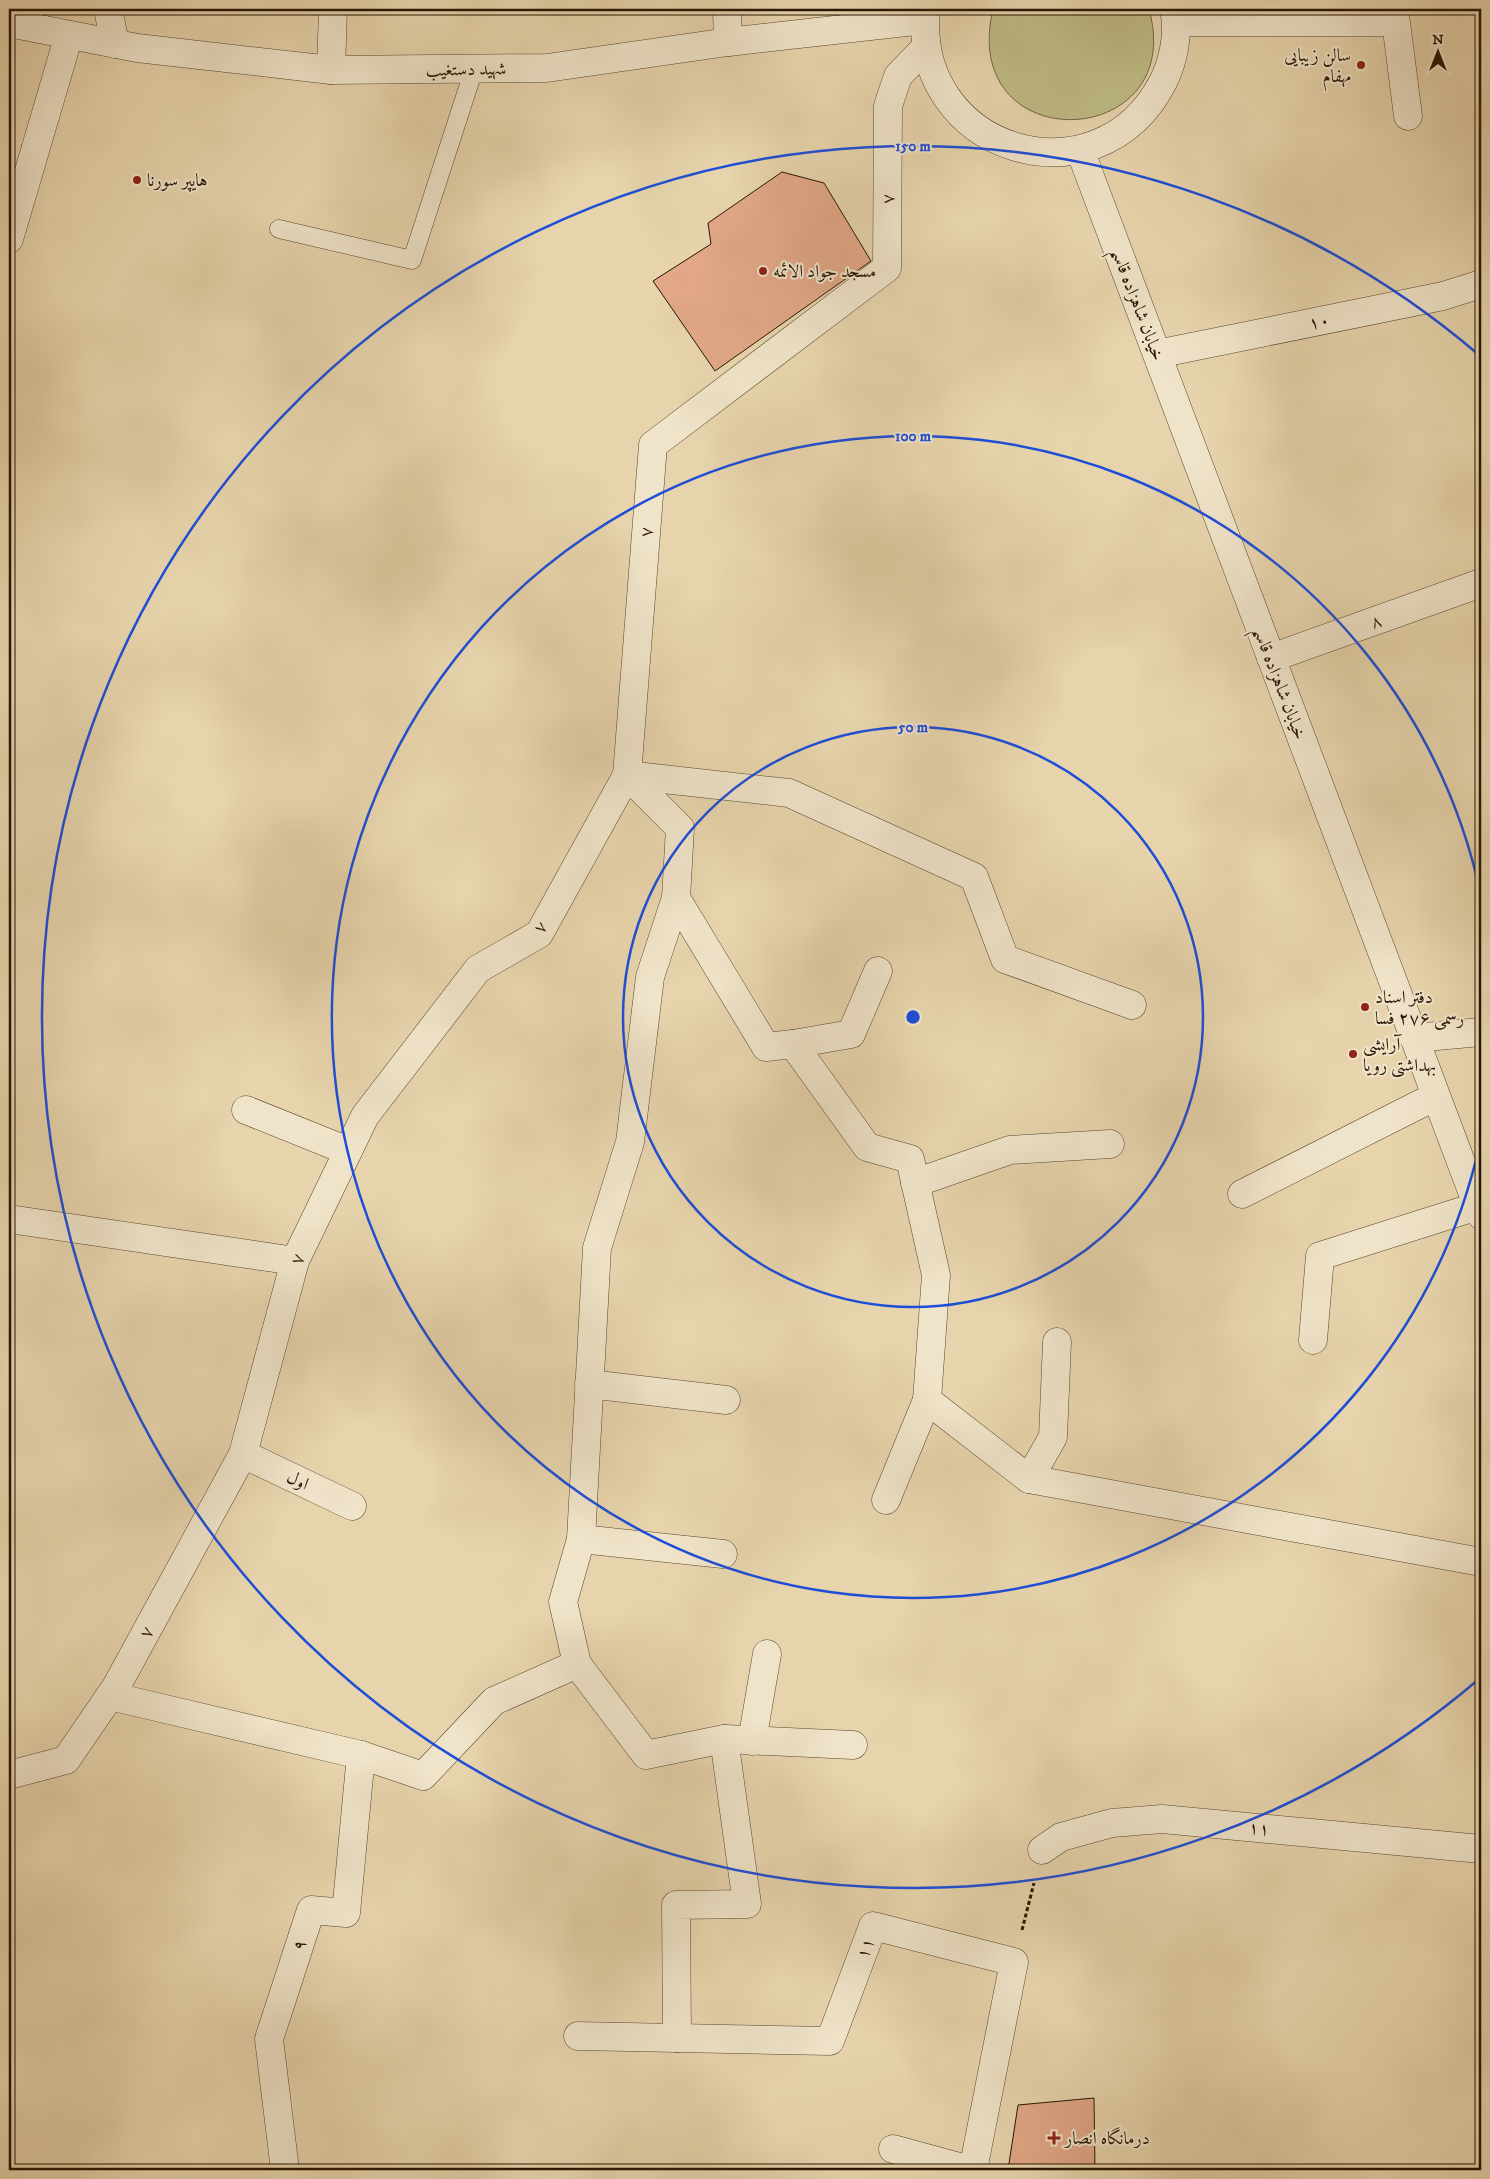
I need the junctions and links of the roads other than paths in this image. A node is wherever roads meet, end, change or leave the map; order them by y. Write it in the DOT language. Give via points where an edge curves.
graph roads {
  1 [pos="108,9"];
  2 [pos="333,9"];
  3 [pos="727,9"];
  4 [pos="925,15"];
  5 [pos="1176,15"];
  6 [pos="9,23"];
  7 [pos="69,34"];
  8 [pos="728,42"];
  9 [pos="115,44"];
  10 [pos="926,47"];
  11 [pos="474,69"];
  12 [pos="331,70"];
  13 [pos="1408,116"];
  14 [pos="1080,150"];
  15 [pos="279,229"];
  16 [pos="9,239"];
  17 [pos="1481,284"];
  18 [pos="1157,354"];
  19 [pos="1481,584"];
  20 [pos="1271,658"];
  21 [pos="627,775"];
  22 [pos="676,898"];
  23 [pos="878,971"];
  24 [pos="1132,1005"];
  25 [pos="1481,1032"];
  26 [pos="1414,1038"];
  27 [pos="793,1044"];
  28 [pos="1436,1096"];
  29 [pos="246,1110"];
  30 [pos="1110,1144"];
  31 [pos="348,1151"];
  32 [pos="915,1183"];
  33 [pos="1242,1194"];
  34 [pos="1480,1211"];
  35 [pos="9,1220"];
  36 [pos="295,1260"];
  37 [pos="1313,1340"];
  38 [pos="1057,1342"];
  39 [pos="589,1384"];
  40 [pos="726,1400"];
  41 [pos="927,1400"];
  42 [pos="243,1454"];
  43 [pos="1029,1480"];
  44 [pos="886,1500"];
  45 [pos="352,1506"];
  46 [pos="581,1539"];
  47 [pos="723,1554"];
  48 [pos="1481,1562"];
  49 [pos="767,1654"];
  50 [pos="577,1664"];
  51 [pos="110,1696"];
  52 [pos="724,1739"];
  53 [pos="752,1741"];
  54 [pos="853,1745"];
  55 [pos="361,1755"];
  56 [pos="9,1775"];
  57 [pos="1481,1849"];
  58 [pos="1042,1850"];
  59 [pos="578,2036"];
  60 [pos="677,2038"];
  61 [pos="893,2148"];
  62 [pos="286,2170"];
  63 [pos="971,2170"];
  1 -- 9 [label="street"];
  2 -- 12 [label="street"];
  3 -- 8 [label="street"];
  4 -- 8 [label="street, شهید دستغیب"];
  4 -- 10 [label="street"];
  5 -- 13 [label="street" via="1396,22"];
  5 -- 14 [label="street" via="1171,65 1152,103 1119,132"];
  6 -- 7 [label="street, شهید دستغیب"];
  7 -- 9 [label="street, شهید دستغیب"];
  7 -- 16 [label="street"];
  8 -- 11 [label="street, شهید دستغیب" via="547,68"];
  9 -- 12 [label="street, شهید دستغیب"];
  10 -- 14 [label="street" via="940,87 956,110 982,132 1012,147 1046,153"];
  10 -- 21 [label="street, ۷" via="898,76 888,106 887,268 652,445"];
  11 -- 12 [label="street, شهید دستغیب"];
  11 -- 15 [label="lane" via="412,260"];
  14 -- 18 [label="street, خیابان شاهزاده قاسم"];
  17 -- 18 [label="street, ۱۰" via="1443,296"];
  18 -- 20 [label="street, خیابان شاهزاده قاسم"];
  19 -- 20 [label="street, ۸"];
  20 -- 26 [label="street, خیابان شاهزاده قاسم"];
  21 -- 22 [label="street" via="680,828"];
  21 -- 24 [label="street" via="789,793 974,877 1005,959"];
  21 -- 31 [label="street, ۷" via="539,934 478,970 365,1116"];
  22 -- 27 [label="street" via="766,1047"];
  22 -- 39 [label="street" via="650,977 630,1142 597,1248"];
  23 -- 27 [label="street" via="851,1034"];
  25 -- 26 [label="street"];
  26 -- 28 [label="street, خیابان شاهزاده قاسم"];
  27 -- 32 [label="street" via="867,1147 910,1159"];
  28 -- 33 [label="street"];
  28 -- 34 [label="street, خیابان شاهزاده قاسم"];
  29 -- 31 [label="street"];
  30 -- 32 [label="street" via="1010,1150"];
  31 -- 36 [label="street, ۷"];
  32 -- 41 [label="street" via="936,1275"];
  34 -- 37 [label="street" via="1320,1256"];
  35 -- 36 [label="street"];
  36 -- 42 [label="street, ۷"];
  38 -- 43 [label="street" via="1053,1437"];
  39 -- 40 [label="street"];
  39 -- 46 [label="street"];
  41 -- 43 [label="street"];
  41 -- 44 [label="street"];
  42 -- 45 [label="street, اول"];
  42 -- 51 [label="street, ۷"];
  43 -- 48 [label="street"];
  46 -- 47 [label="street"];
  46 -- 50 [label="street" via="563,1602"];
  49 -- 53 [label="street"];
  50 -- 52 [label="street" via="646,1755"];
  50 -- 55 [label="street" via="494,1701 423,1776"];
  51 -- 55 [label="street"];
  51 -- 56 [label="street, ۷" via="66,1760"];
  52 -- 53 [label="street"];
  52 -- 60 [label="street" via="747,1904 676,1905"];
  53 -- 54 [label="street"];
  55 -- 62 [label="street, ۹" via="346,1914 311,1910 268,2039"];
  57 -- 58 [label="street, ۱۱" via="1162,1820 1112,1823 1061,1837"];
  59 -- 60 [label="street, ۱۱"];
  60 -- 63 [label="street, ۱۱" via="830,2041 873,1926 1014,1962"];
  61 -- 63 [label="street"];
}
